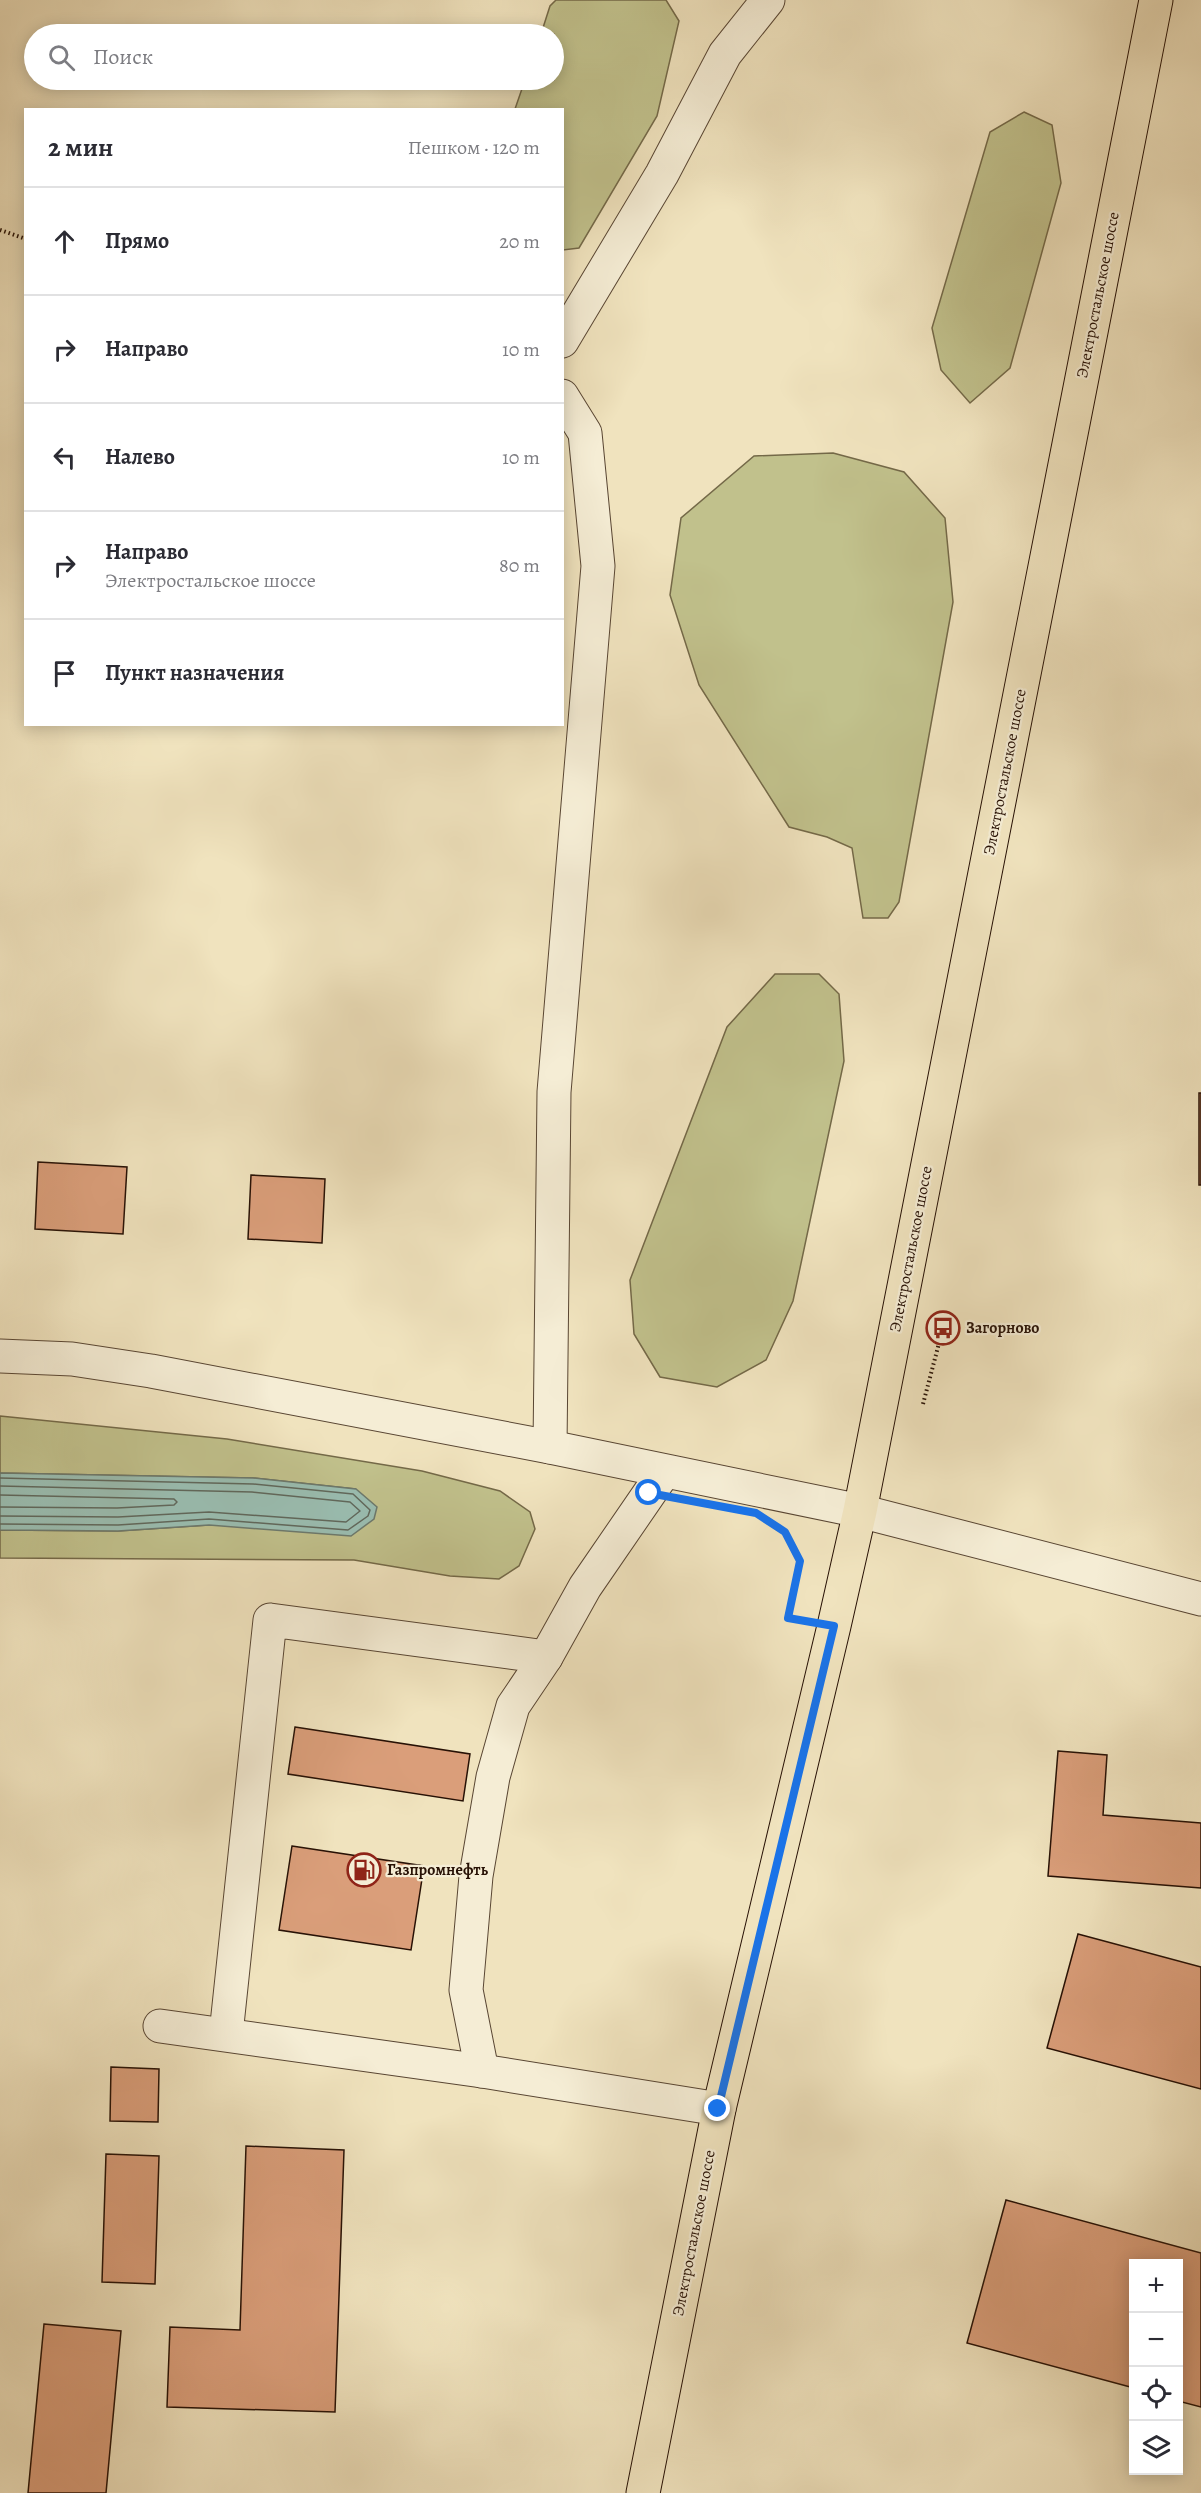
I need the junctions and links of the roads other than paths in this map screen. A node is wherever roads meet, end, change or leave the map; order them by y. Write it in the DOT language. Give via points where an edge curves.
graph roads {
  1 [pos="768,0"];
  2 [pos="1156,0"];
  3 [pos="564,338"];
  4 [pos="564,399"];
  5 [pos="0,1356"];
  6 [pos="550,1447"];
  7 [pos="664,1472"];
  8 [pos="860,1511"];
  9 [pos="1201,1599"];
  10 [pos="546,1657"];
  11 [pos="160,2026"];
  12 [pos="226,2034"];
  13 [pos="482,2071"];
  14 [pos="718,2109"];
  15 [pos="643,2493"];
  1 -- 3 [label="street" via="725,54 662,174"];
  2 -- 8 [label="main road, Электростальское шоссе"];
  4 -- 6 [label="street" via="585,433 598,566 554,1092"];
  5 -- 6 [label="street" via="72,1359 151,1371"];
  6 -- 7 [label="street"];
  7 -- 8 [label="street"];
  7 -- 10 [label="street" via="585,1587"];
  8 -- 9 [label="street"];
  8 -- 14 [label="main road, Электростальское шоссе"];
  10 -- 12 [label="street" via="270,1620"];
  10 -- 13 [label="street" via="513,1706 493,1777 476,1876 466,1990"];
  11 -- 12 [label="street"];
  12 -- 13 [label="street"];
  13 -- 14 [label="street"];
  14 -- 15 [label="main road, Электростальское шоссе"];
}
